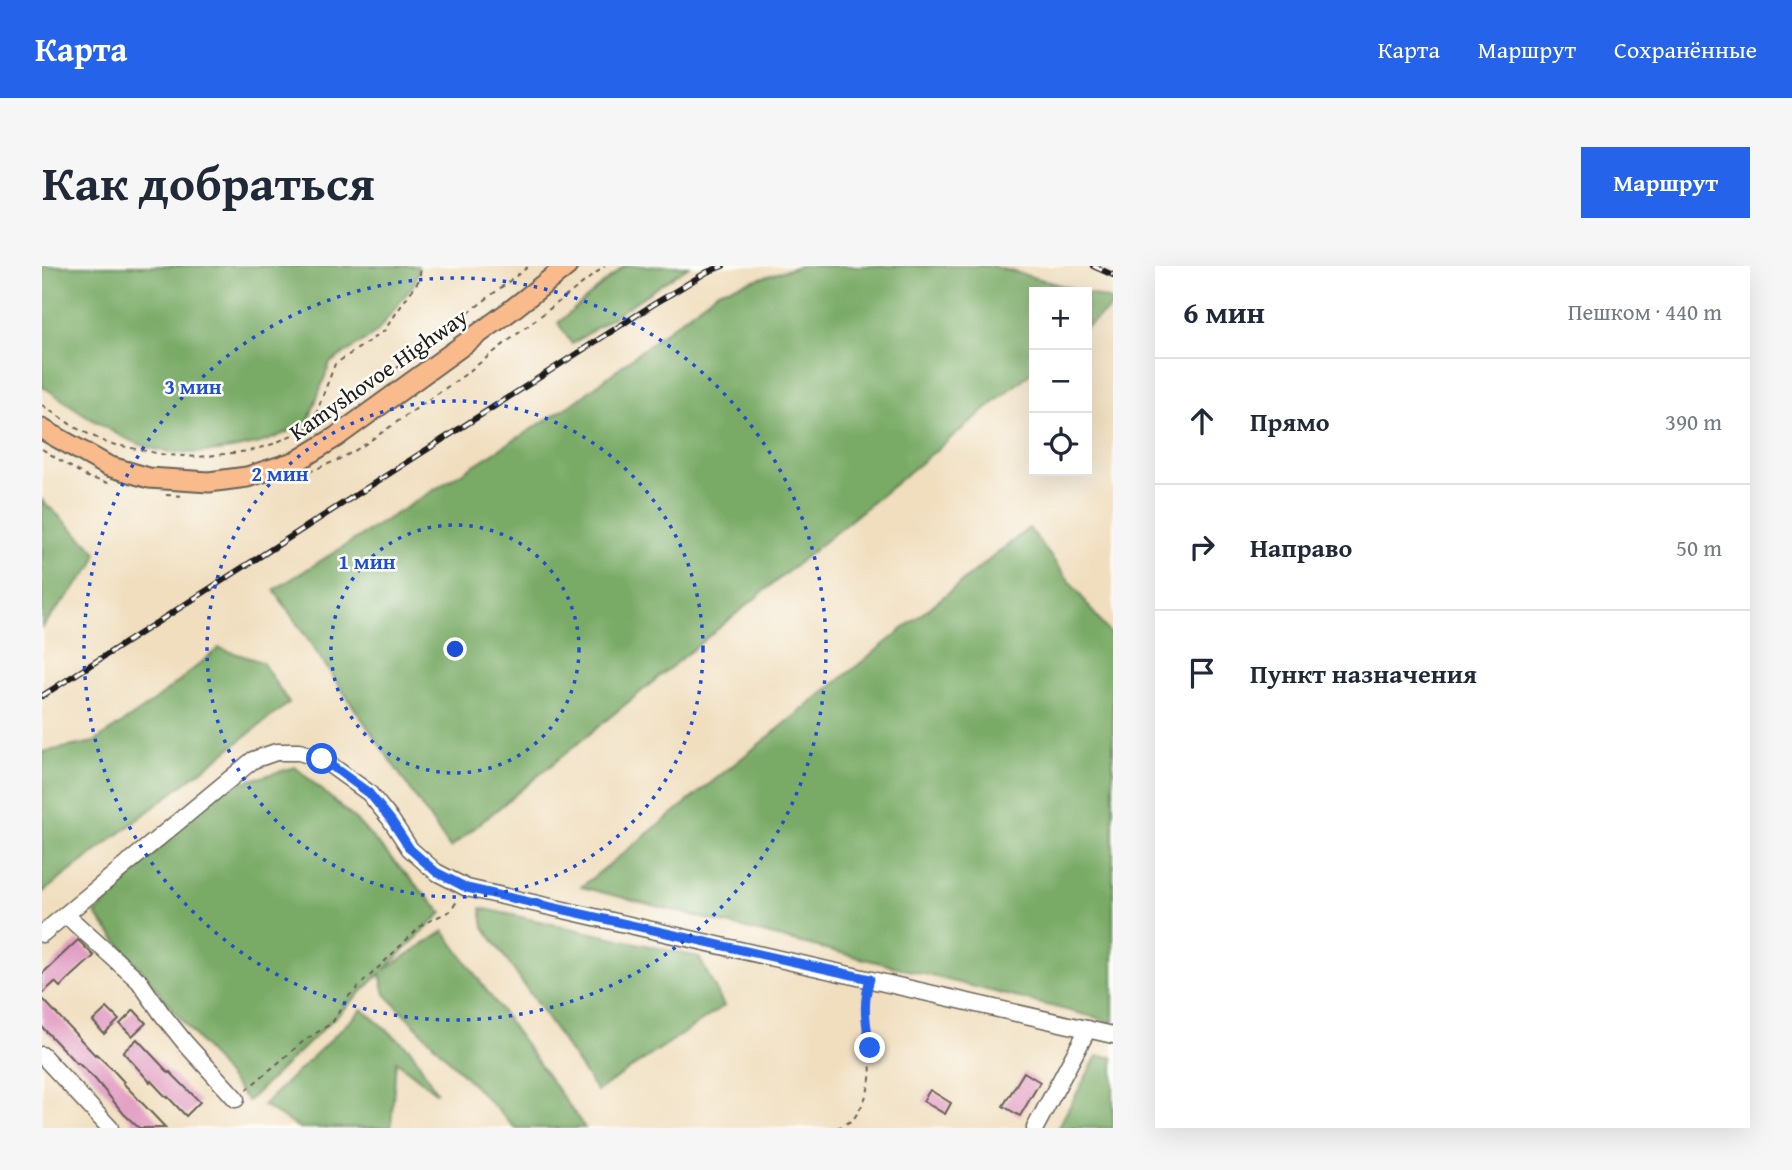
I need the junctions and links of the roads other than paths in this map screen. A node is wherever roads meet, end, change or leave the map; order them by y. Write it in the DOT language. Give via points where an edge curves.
graph roads {
  1 [pos="549,266"];
  2 [pos="567,266"];
  3 [pos="42,417"];
  4 [pos="42,429"];
  5 [pos="66,915"];
  6 [pos="42,934"];
  7 [pos="1088,1029"];
  8 [pos="1113,1035"];
  9 [pos="42,1055"];
  10 [pos="236,1099"];
  11 [pos="110,1128"];
  12 [pos="1035,1128"];
  1 -- 3 [label="main road, Kamyshovoe Highway" via="382,392 285,453 203,470 167,468 102,449"];
  2 -- 4 [label="main road, Kamyshovoe Highway" via="336,437 297,461 247,477 209,482 149,478 108,466"];
  5 -- 6 [label="street"];
  5 -- 7 [label="street" via="253,760 275,752 299,752 322,759 369,793 410,849 436,872 467,888"];
  5 -- 10 [label="street" via="139,981 178,1034"];
  7 -- 8 [label="street"];
  7 -- 12 [label="street"];
  9 -- 11 [label="street"];
}
